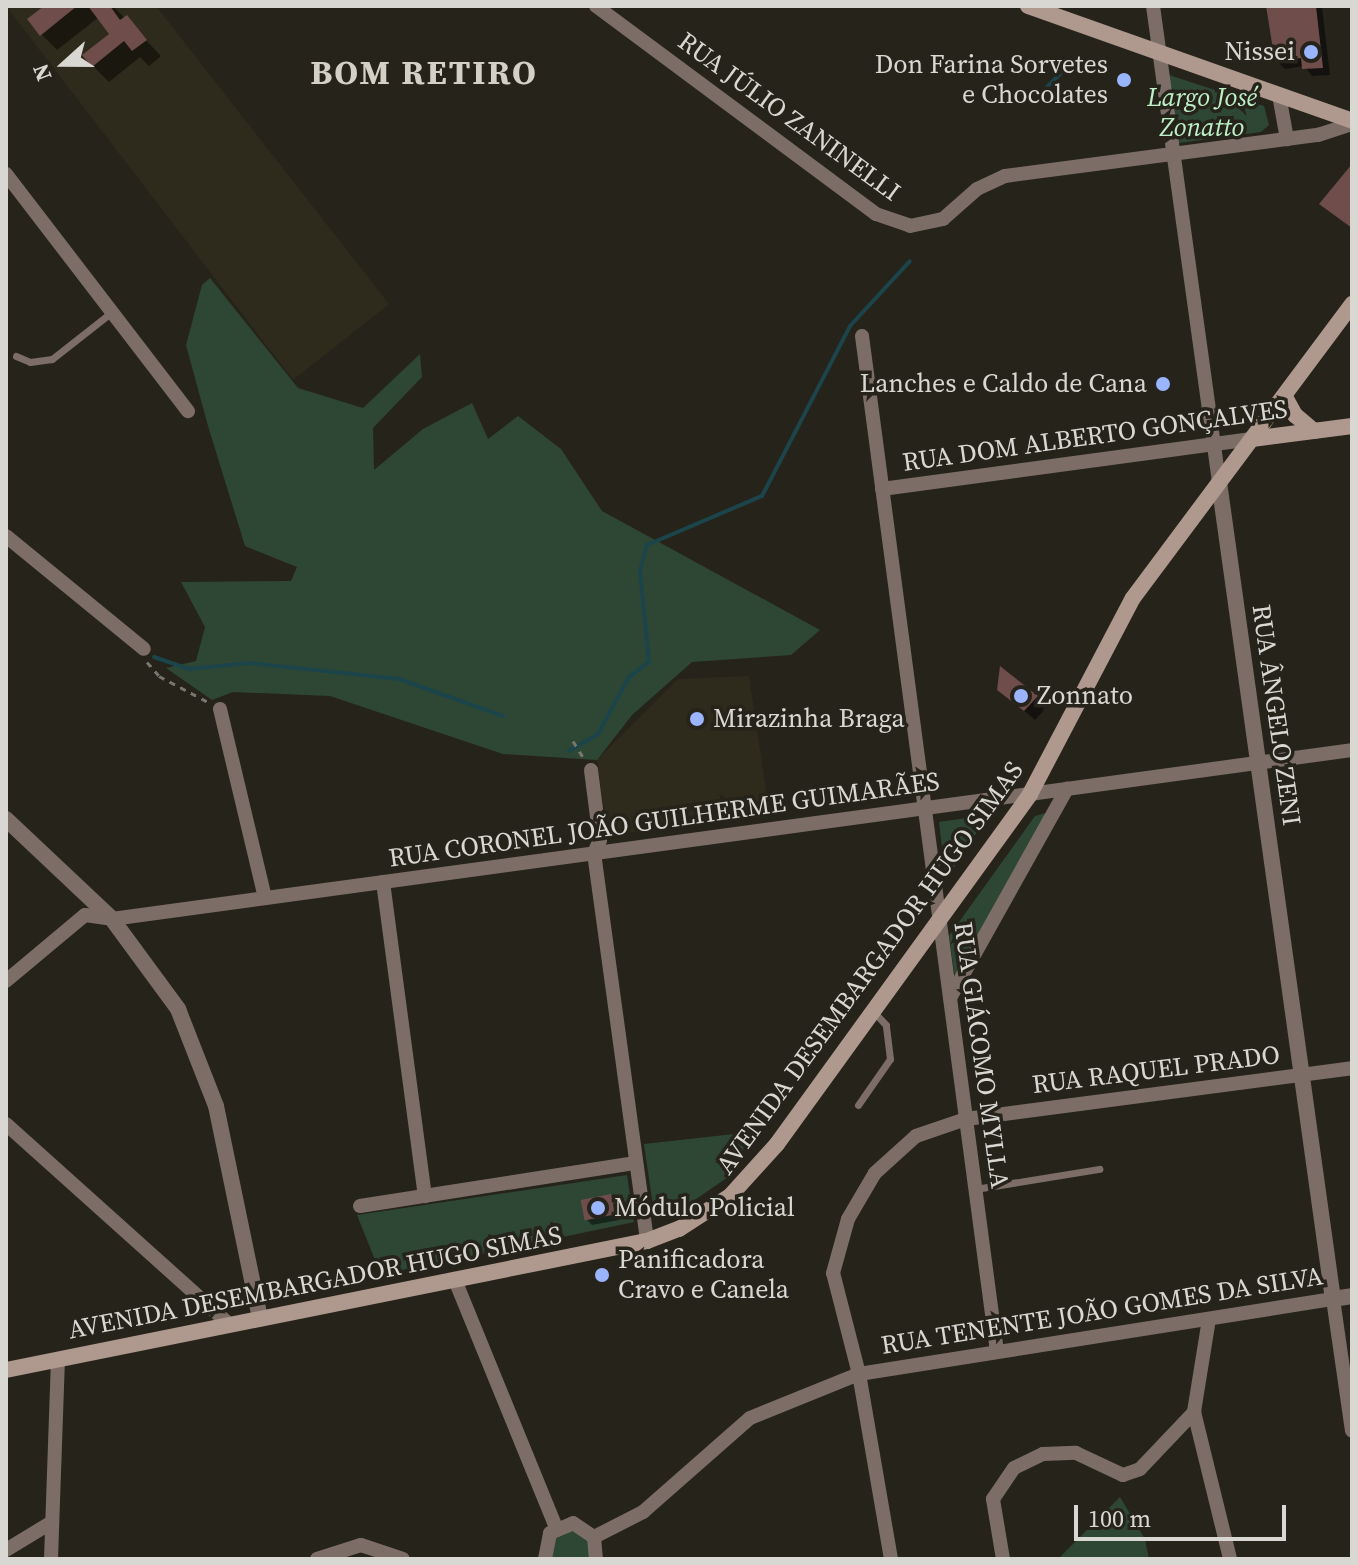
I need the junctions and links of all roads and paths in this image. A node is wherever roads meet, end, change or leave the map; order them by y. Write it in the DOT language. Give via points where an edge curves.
graph roads {
  1 [pos="596,6"];
  2 [pos="1028,6"];
  3 [pos="1153,6"];
  4 [pos="1159,54"];
  5 [pos="1279,95"];
  6 [pos="1352,122"];
  7 [pos="1287,139"];
  8 [pos="1173,154"];
  9 [pos="6,174"];
  10 [pos="1352,304"];
  11 [pos="112,312"];
  12 [pos="862,336"];
  13 [pos="16,356"];
  14 [pos="1285,397"];
  15 [pos="188,411"];
  16 [pos="1352,426"];
  17 [pos="1314,431"];
  18 [pos="1252,439"];
  19 [pos="1214,445"];
  20 [pos="1219,482"];
  21 [pos="882,489"];
  22 [pos="6,536"];
  23 [pos="144,649"];
  24 [pos="220,709"];
  25 [pos="573,741"];
  26 [pos="1352,750"];
  27 [pos="1258,763"];
  28 [pos="591,770"];
  29 [pos="1067,789"];
  30 [pos="1030,794"];
  31 [pos="924,808"];
  32 [pos="6,819"];
  33 [pos="594,853"];
  34 [pos="383,882"];
  35 [pos="265,898"];
  36 [pos="112,919"];
  37 [pos="939,921"];
  38 [pos="6,981"];
  39 [pos="950,999"];
  40 [pos="873,1011"];
  41 [pos="1352,1068"];
  42 [pos="1302,1075"];
  43 [pos="858,1105"];
  44 [pos="966,1119"];
  45 [pos="6,1124"];
  46 [pos="636,1163"];
  47 [pos="1099,1169"];
  48 [pos="975,1189"];
  49 [pos="425,1196"];
  50 [pos="360,1206"];
  51 [pos="647,1241"];
  52 [pos="455,1280"];
  53 [pos="1352,1296"];
  54 [pos="1333,1299"];
  55 [pos="260,1319"];
  56 [pos="1209,1319"];
  57 [pos="230,1325"];
  58 [pos="997,1352"];
  59 [pos="58,1359"];
  60 [pos="6,1370"];
  61 [pos="859,1374"];
  62 [pos="1194,1412"];
  63 [pos="1352,1431"];
  64 [pos="52,1522"];
  65 [pos="556,1527"];
  66 [pos="594,1537"];
  67 [pos="6,1550"];
  68 [pos="544,1553"];
  69 [pos="51,1559"];
  70 [pos="317,1559"];
  71 [pos="403,1559"];
  72 [pos="530,1559"];
  73 [pos="596,1559"];
  74 [pos="891,1559"];
  75 [pos="1003,1559"];
  76 [pos="1230,1559"];
  1 -- 8 [label="street, RUA JÚLIO ZANINELLI" via="876,214 898,225 943,219 977,189 1005,176"];
  2 -- 4 [label="main road"];
  3 -- 4 [label="street, RUA ÂNGELO ZENI"];
  4 -- 5 [label="main road"];
  4 -- 8 [label="street, RUA ÂNGELO ZENI"];
  5 -- 6 [label="main road"];
  5 -- 7 [label="street"];
  6 -- 7 [label="street"];
  7 -- 8 [label="street"];
  8 -- 19 [label="street, RUA ÂNGELO ZENI"];
  9 -- 11 [label="street"];
  10 -- 14 [label="main road, AVENIDA DESEMBARGADOR HUGO SIMAS"];
  11 -- 13 [label="lane" via="52,359 30,362"];
  11 -- 15 [label="street"];
  12 -- 21 [label="street, RUA GIÁCOMO MYLLA"];
  14 -- 17 [label="main road, RUA DOM ALBERTO GONÇALVES" via="1295,415"];
  14 -- 18 [label="main road, AVENIDA DESEMBARGADOR HUGO SIMAS"];
  16 -- 17 [label="main road, RUA DOM ALBERTO GONÇALVES"];
  17 -- 18 [label="main road, RUA DOM ALBERTO GONÇALVES"];
  18 -- 19 [label="street, RUA DOM ALBERTO GONÇALVES"];
  18 -- 20 [label="main road, AVENIDA DESEMBARGADOR HUGO SIMAS"];
  19 -- 20 [label="street, RUA ÂNGELO ZENI"];
  19 -- 21 [label="street, RUA DOM ALBERTO GONÇALVES"];
  20 -- 27 [label="street, RUA ÂNGELO ZENI"];
  20 -- 30 [label="main road, AVENIDA DESEMBARGADOR HUGO SIMAS" via="1121,617"];
  21 -- 31 [label="street, RUA GIÁCOMO MYLLA"];
  22 -- 23 [label="street"];
  23 -- 24 [label="path" via="149,667 159,676"];
  24 -- 35 [label="street"];
  25 -- 28 [label="path"];
  26 -- 27 [label="street, RUA CORONEL JOÃO GUILHERME GUIMARÃES"];
  27 -- 29 [label="street, RUA CORONEL JOÃO GUILHERME GUIMARÃES"];
  27 -- 42 [label="street, RUA ÂNGELO ZENI"];
  28 -- 33 [label="street" via="600,840"];
  29 -- 30 [label="street, RUA CORONEL JOÃO GUILHERME GUIMARÃES"];
  29 -- 39 [label="street"];
  30 -- 31 [label="street, RUA CORONEL JOÃO GUILHERME GUIMARÃES"];
  30 -- 37 [label="main road, AVENIDA DESEMBARGADOR HUGO SIMAS"];
  31 -- 33 [label="street, RUA CORONEL JOÃO GUILHERME GUIMARÃES"];
  31 -- 37 [label="street, RUA GIÁCOMO MYLLA"];
  32 -- 36 [label="street"];
  33 -- 34 [label="street, RUA CORONEL JOÃO GUILHERME GUIMARÃES"];
  33 -- 46 [label="street"];
  34 -- 35 [label="street, RUA CORONEL JOÃO GUILHERME GUIMARÃES"];
  34 -- 49 [label="street"];
  35 -- 36 [label="street, RUA CORONEL JOÃO GUILHERME GUIMARÃES"];
  36 -- 38 [label="street, RUA CORONEL JOÃO GUILHERME GUIMARÃES" via="92,914 78,918"];
  36 -- 55 [label="street" via="162,982 199,1052 216,1106"];
  37 -- 39 [label="street, RUA GIÁCOMO MYLLA"];
  37 -- 40 [label="main road, AVENIDA DESEMBARGADOR HUGO SIMAS"];
  39 -- 44 [label="street, RUA GIÁCOMO MYLLA"];
  40 -- 43 [label="lane" via="886,1025 890,1059"];
  40 -- 51 [label="main road, AVENIDA DESEMBARGADOR HUGO SIMAS" via="745,1183 699,1218"];
  41 -- 42 [label="street, RUA RAQUEL PRADO"];
  42 -- 44 [label="street, RUA RAQUEL PRADO"];
  42 -- 54 [label="street, RUA ÂNGELO ZENI"];
  44 -- 48 [label="street, RUA GIÁCOMO MYLLA"];
  44 -- 61 [label="street, RUA RAQUEL PRADO" via="916,1136 875,1173 848,1219 833,1273"];
  45 -- 57 [label="street"];
  46 -- 49 [label="street"];
  46 -- 51 [label="street"];
  47 -- 48 [label="lane"];
  48 -- 58 [label="street, RUA GIÁCOMO MYLLA"];
  49 -- 50 [label="street"];
  51 -- 52 [label="main road, AVENIDA DESEMBARGADOR HUGO SIMAS"];
  52 -- 55 [label="main road, AVENIDA DESEMBARGADOR HUGO SIMAS"];
  52 -- 65 [label="street"];
  53 -- 54 [label="street, RUA TENENTE JOÃO GOMES DA SILVA"];
  54 -- 56 [label="street, RUA TENENTE JOÃO GOMES DA SILVA"];
  54 -- 63 [label="street, RUA ÂNGELO ZENI"];
  55 -- 57 [label="main road, AVENIDA DESEMBARGADOR HUGO SIMAS"];
  56 -- 58 [label="street, RUA TENENTE JOÃO GOMES DA SILVA"];
  56 -- 62 [label="street"];
  57 -- 59 [label="main road, AVENIDA DESEMBARGADOR HUGO SIMAS"];
  58 -- 61 [label="street, RUA TENENTE JOÃO GOMES DA SILVA"];
  59 -- 60 [label="main road, AVENIDA DESEMBARGADOR HUGO SIMAS"];
  59 -- 64 [label="street"];
  61 -- 66 [label="street, RUA TENENTE JOÃO GOMES DA SILVA" via="750,1418 643,1512"];
  61 -- 74 [label="street, RUA RAQUEL PRADO"];
  62 -- 75 [label="street" via="1140,1469 1123,1475 1076,1453 1043,1454 1014,1468 993,1499"];
  62 -- 76 [label="street"];
  64 -- 67 [label="street"];
  64 -- 69 [label="street"];
  65 -- 66 [label="street" via="581,1525"];
  65 -- 68 [label="street"];
  66 -- 73 [label="street"];
  68 -- 72 [label="street"];
  70 -- 71 [label="street" via="361,1545"];
}
